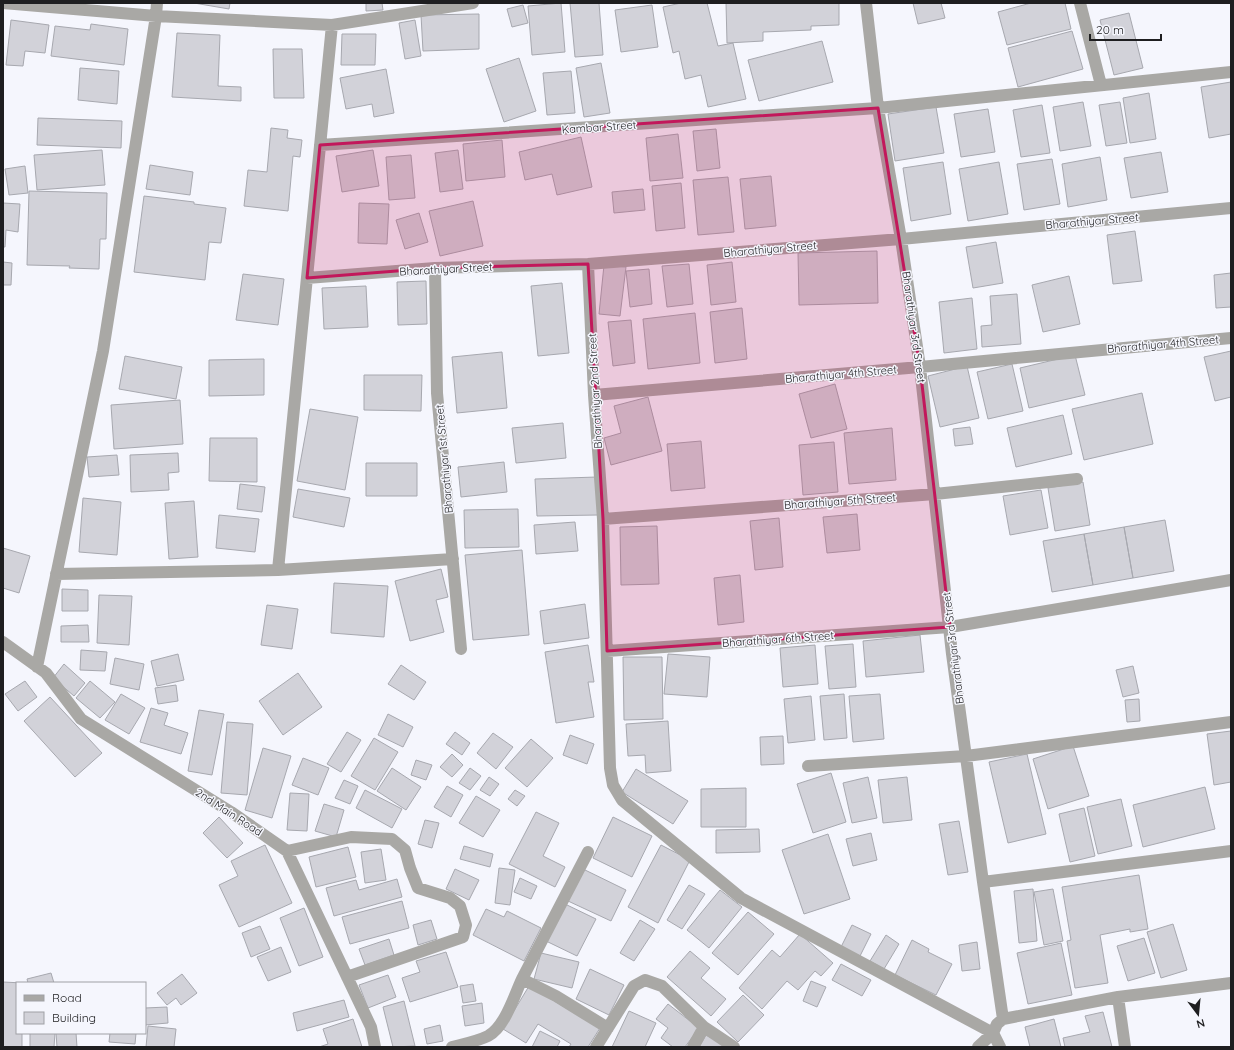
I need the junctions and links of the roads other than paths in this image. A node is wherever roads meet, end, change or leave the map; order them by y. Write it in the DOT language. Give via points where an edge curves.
graph roads {
  1 [pos="3,3"];
  2 [pos="157,3"];
  3 [pos="473,3"];
  4 [pos="866,3"];
  5 [pos="1080,3"];
  6 [pos="428,6"];
  7 [pos="156,16"];
  8 [pos="332,25"];
  9 [pos="1231,72"];
  10 [pos="1101,85"];
  11 [pos="878,108"];
  12 [pos="320,145"];
  13 [pos="1231,208"];
  14 [pos="901,239"];
  15 [pos="588,264"];
  16 [pos="435,268"];
  17 [pos="307,278"];
  18 [pos="1231,338"];
  19 [pos="920,367"];
  20 [pos="594,395"];
  21 [pos="1077,479"];
  22 [pos="935,494"];
  23 [pos="603,519"];
  24 [pos="453,559"];
  25 [pos="278,570"];
  26 [pos="56,574"];
  27 [pos="1231,580"];
  28 [pos="950,628"];
  29 [pos="3,642"];
  30 [pos="461,649"];
  31 [pos="607,651"];
  32 [pos="37,667"];
  33 [pos="1231,722"];
  34 [pos="966,756"];
  35 [pos="808,766"];
  36 [pos="287,851"];
  37 [pos="1231,851"];
  38 [pos="588,852"];
  39 [pos="983,882"];
  40 [pos="347,977"];
  41 [pos="522,979"];
  42 [pos="1231,983"];
  43 [pos="1118,997"];
  44 [pos="1003,1019"];
  45 [pos="704,1026"];
  46 [pos="608,1028"];
  47 [pos="993,1033"];
  48 [pos="375,1047"];
  49 [pos="452,1047"];
  50 [pos="596,1047"];
  51 [pos="693,1047"];
  52 [pos="734,1047"];
  53 [pos="978,1047"];
  54 [pos="1000,1047"];
  55 [pos="1126,1047"];
  1 -- 7 [label="street"];
  2 -- 7 [label="street"];
  3 -- 6 [label="street"];
  4 -- 11 [label="street, Bharathiyar 3rd Street"];
  5 -- 10 [label="street"];
  6 -- 8 [label="street"];
  7 -- 8 [label="street"];
  7 -- 26 [label="street" via="103,351"];
  8 -- 12 [label="street"];
  9 -- 10 [label="street, Kambar Street"];
  10 -- 11 [label="street, Kambar Street"];
  11 -- 12 [label="street, Kambar Street"];
  11 -- 14 [label="street, Bharathiyar 3rd Street"];
  12 -- 17 [label="street"];
  13 -- 14 [label="street, Bharathiyar Street"];
  14 -- 15 [label="street, Bharathiyar Street"];
  14 -- 19 [label="street, Bharathiyar 3rd Street"];
  15 -- 16 [label="street, Bharathiyar Street"];
  15 -- 20 [label="street, Bharathiyar 2nd Street"];
  16 -- 17 [label="street, Bharathiyar Street"];
  16 -- 24 [label="street, Bharathiyar 1st Street" via="437,392"];
  17 -- 25 [label="street"];
  18 -- 19 [label="street, Bharathiyar 4th Street"];
  19 -- 20 [label="street, Bharathiyar 4th Street"];
  19 -- 22 [label="street, Bharathiyar 3rd Street"];
  20 -- 23 [label="street, Bharathiyar 2nd Street"];
  21 -- 22 [label="street, Bharathiyar 5th Street"];
  22 -- 23 [label="street, Bharathiyar 5th Street"];
  22 -- 28 [label="street, Bharathiyar 3rd Street"];
  23 -- 31 [label="street, Bharathiyar 2nd Street"];
  24 -- 25 [label="street"];
  24 -- 30 [label="street, Bharathiyar 1st Street"];
  25 -- 26 [label="street"];
  26 -- 32 [label="street"];
  27 -- 28 [label="street, Bharathiyar 6th Street"];
  28 -- 31 [label="street, Bharathiyar 6th Street"];
  28 -- 34 [label="street, Bharathiyar 3rd Street"];
  29 -- 32 [label="street, 2nd Main Road"];
  31 -- 47 [label="street, Bharathiyar 2nd Street" via="610,768 612,785 622,800 741,898"];
  32 -- 36 [label="street, 2nd Main Road" via="46,673 81,719 231,812"];
  33 -- 34 [label="street"];
  34 -- 35 [label="street"];
  34 -- 39 [label="street, Bharathiyar 3rd Street"];
  36 -- 40 [label="street, 2nd Main Road"];
  36 -- 40 [label="street" via="351,837 392,839 405,850 418,888 450,898 460,906 466,925 463,937"];
  37 -- 39 [label="street"];
  38 -- 41 [label="street"];
  39 -- 44 [label="street, Bharathiyar 3rd Street"];
  40 -- 48 [label="street, 2nd Main Road" via="371,1027"];
  41 -- 46 [label="street" via="556,996"];
  41 -- 49 [label="street" via="496,1031 487,1037"];
  42 -- 43 [label="street"];
  43 -- 44 [label="street"];
  43 -- 55 [label="street"];
  44 -- 47 [label="street"];
  45 -- 46 [label="street" via="662,986 645,980 634,986"];
  45 -- 51 [label="street"];
  45 -- 52 [label="street"];
  46 -- 50 [label="street"];
  47 -- 53 [label="street"];
  47 -- 54 [label="street"];
}
